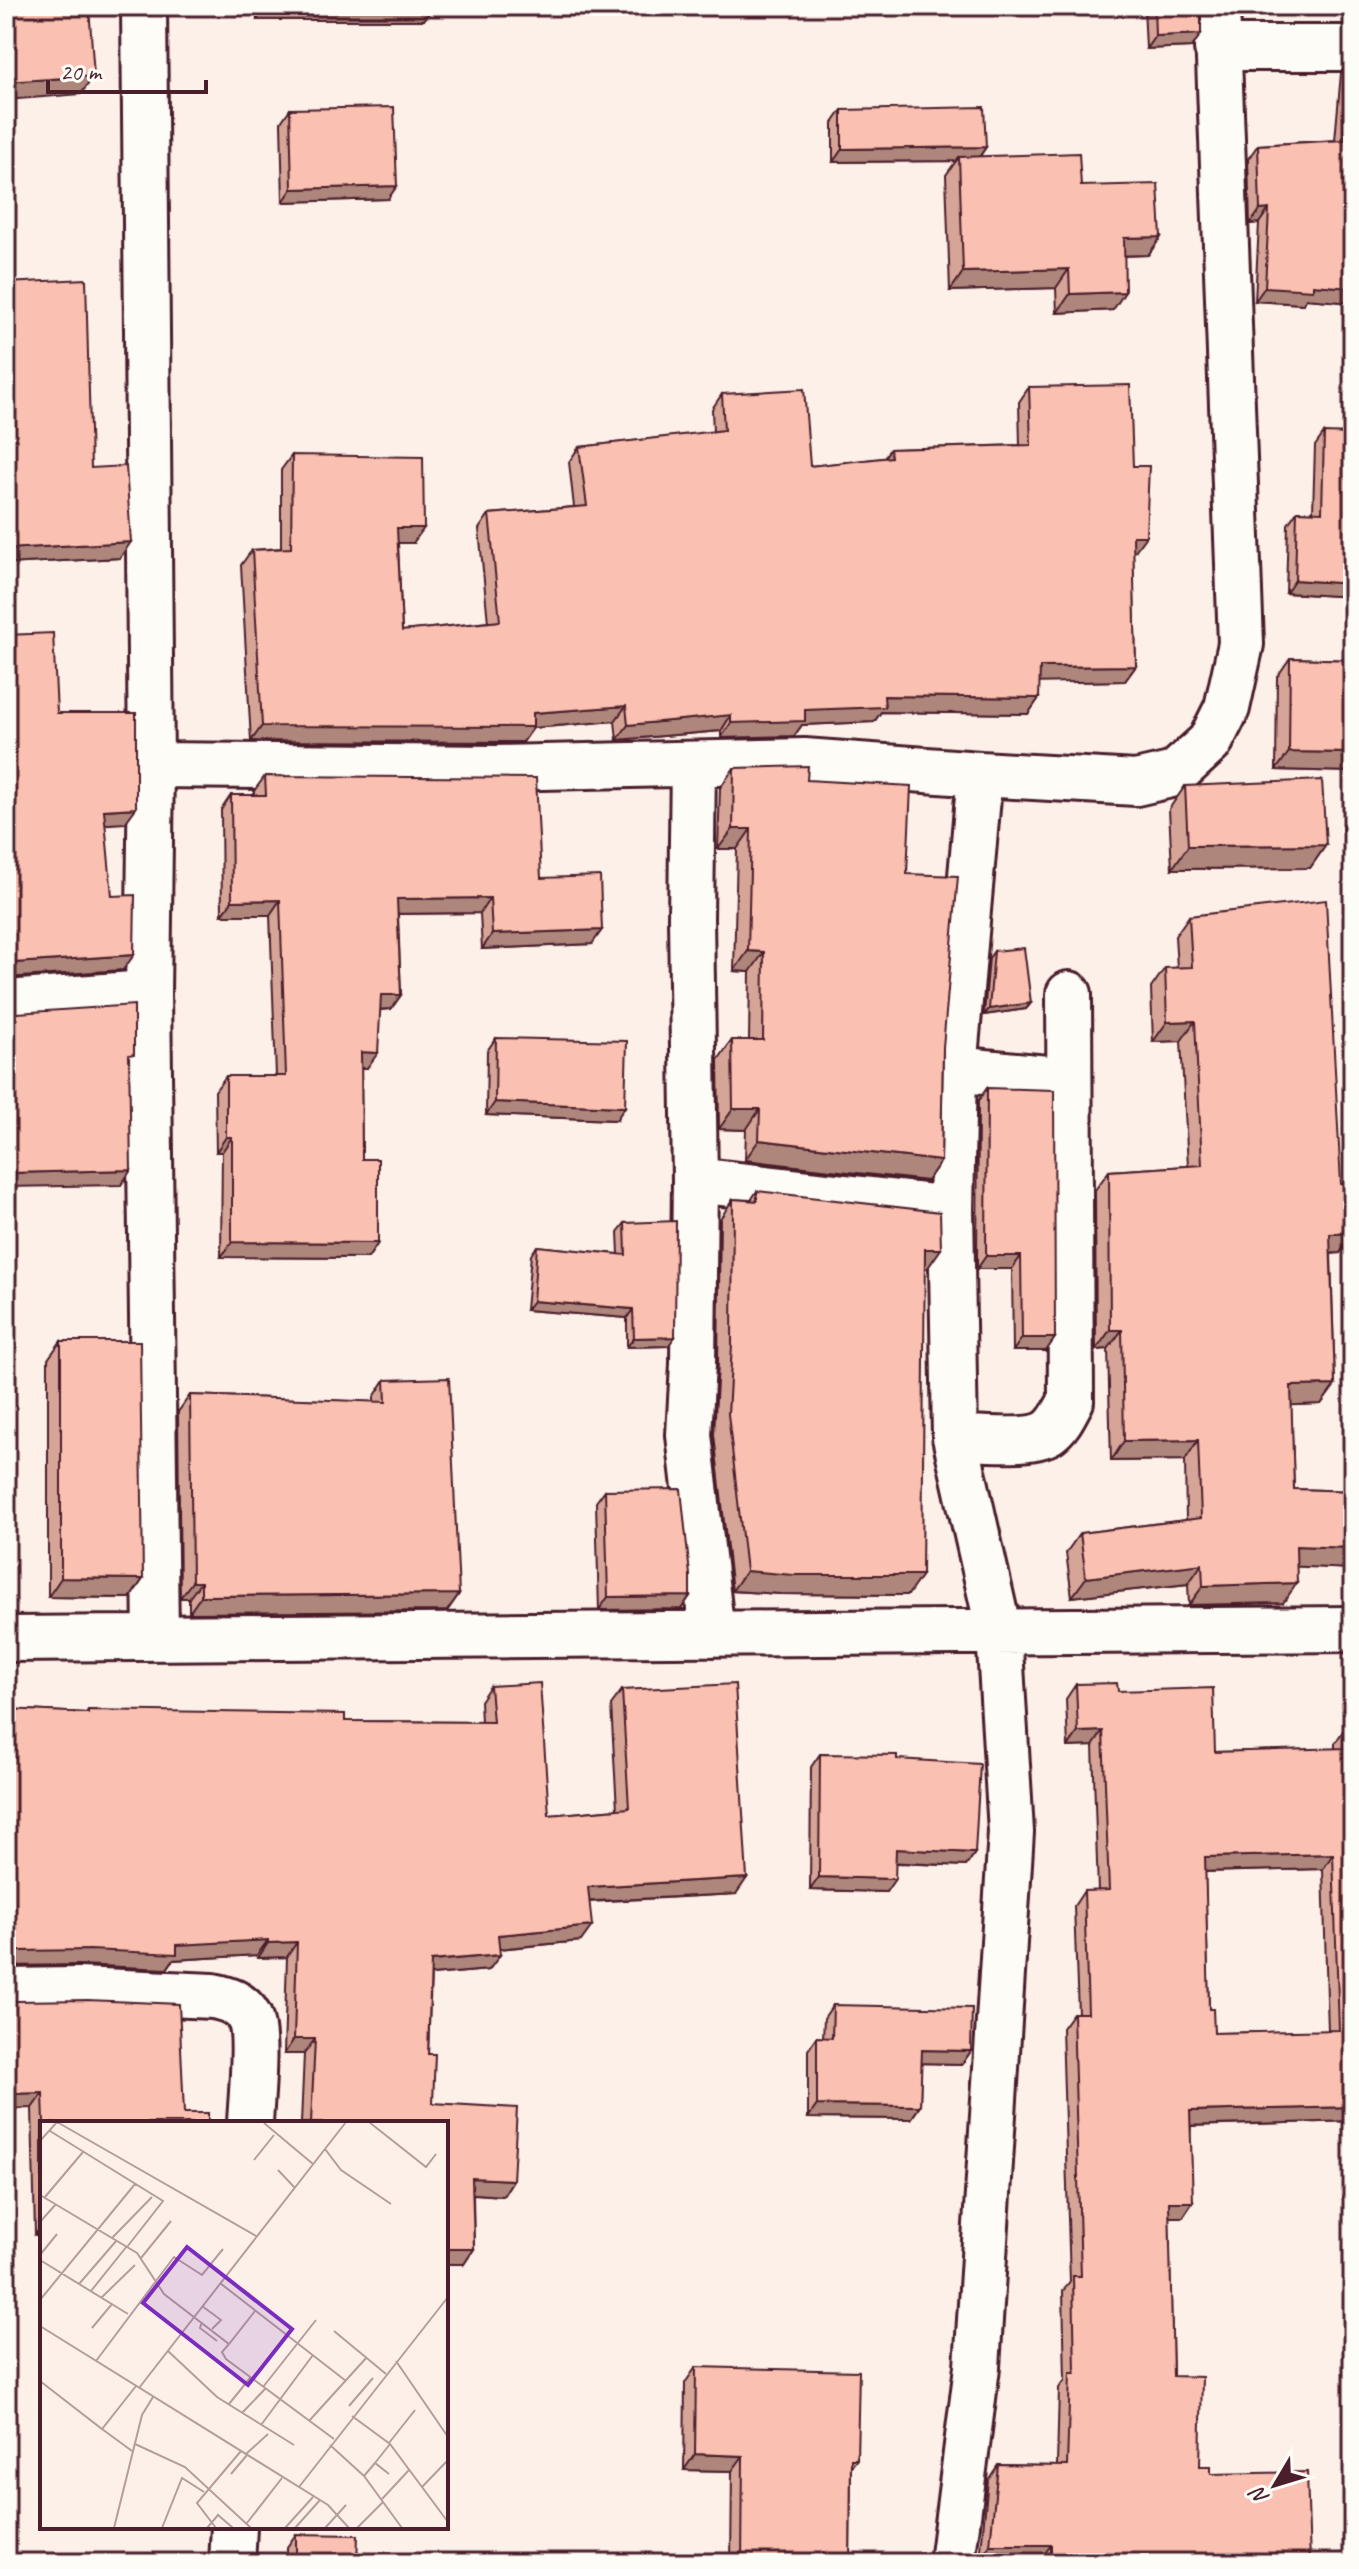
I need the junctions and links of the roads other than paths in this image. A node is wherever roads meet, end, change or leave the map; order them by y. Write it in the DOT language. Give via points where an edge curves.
graph roads {
  1 [pos="144,6"];
  2 [pos="1217,27"];
  3 [pos="1353,48"];
  4 [pos="693,764"];
  5 [pos="151,765"];
  6 [pos="980,774"];
  7 [pos="148,993"];
  8 [pos="1069,994"];
  9 [pos="6,1003"];
  10 [pos="954,1069"];
  11 [pos="1068,1080"];
  12 [pos="695,1180"];
  13 [pos="951,1209"];
  14 [pos="955,1437"];
  15 [pos="1353,1629"];
  16 [pos="999,1632"];
  17 [pos="712,1634"];
  18 [pos="156,1638"];
  19 [pos="6,1639"];
  20 [pos="6,1991"];
  21 [pos="250,2121"];
  22 [pos="234,2529"];
  23 [pos="232,2563"];
  24 [pos="952,2563"];
  1 -- 5 [label="street"];
  2 -- 3 [label="street"];
  2 -- 6 [label="street" via="1241,644 1227,708 1210,742 1175,774 1136,783"];
  4 -- 5 [label="street"];
  4 -- 6 [label="street" via="804,761"];
  4 -- 12 [label="street"];
  5 -- 7 [label="street"];
  6 -- 10 [label="street"];
  7 -- 9 [label="street"];
  7 -- 18 [label="street"];
  8 -- 11 [label="street"];
  10 -- 11 [label="street"];
  10 -- 13 [label="street"];
  11 -- 14 [label="street" via="1071,1401 1060,1422 1045,1434"];
  12 -- 13 [label="street"];
  12 -- 17 [label="street" via="689,1435"];
  13 -- 14 [label="street"];
  14 -- 16 [label="street"];
  15 -- 16 [label="street"];
  16 -- 17 [label="street"];
  16 -- 24 [label="street" via="1011,1832 977,2367"];
  17 -- 18 [label="street"];
  18 -- 19 [label="street"];
  20 -- 21 [label="street" via="93,1990 230,2000 251,2020"];
  22 -- 23 [label="street"];
}
